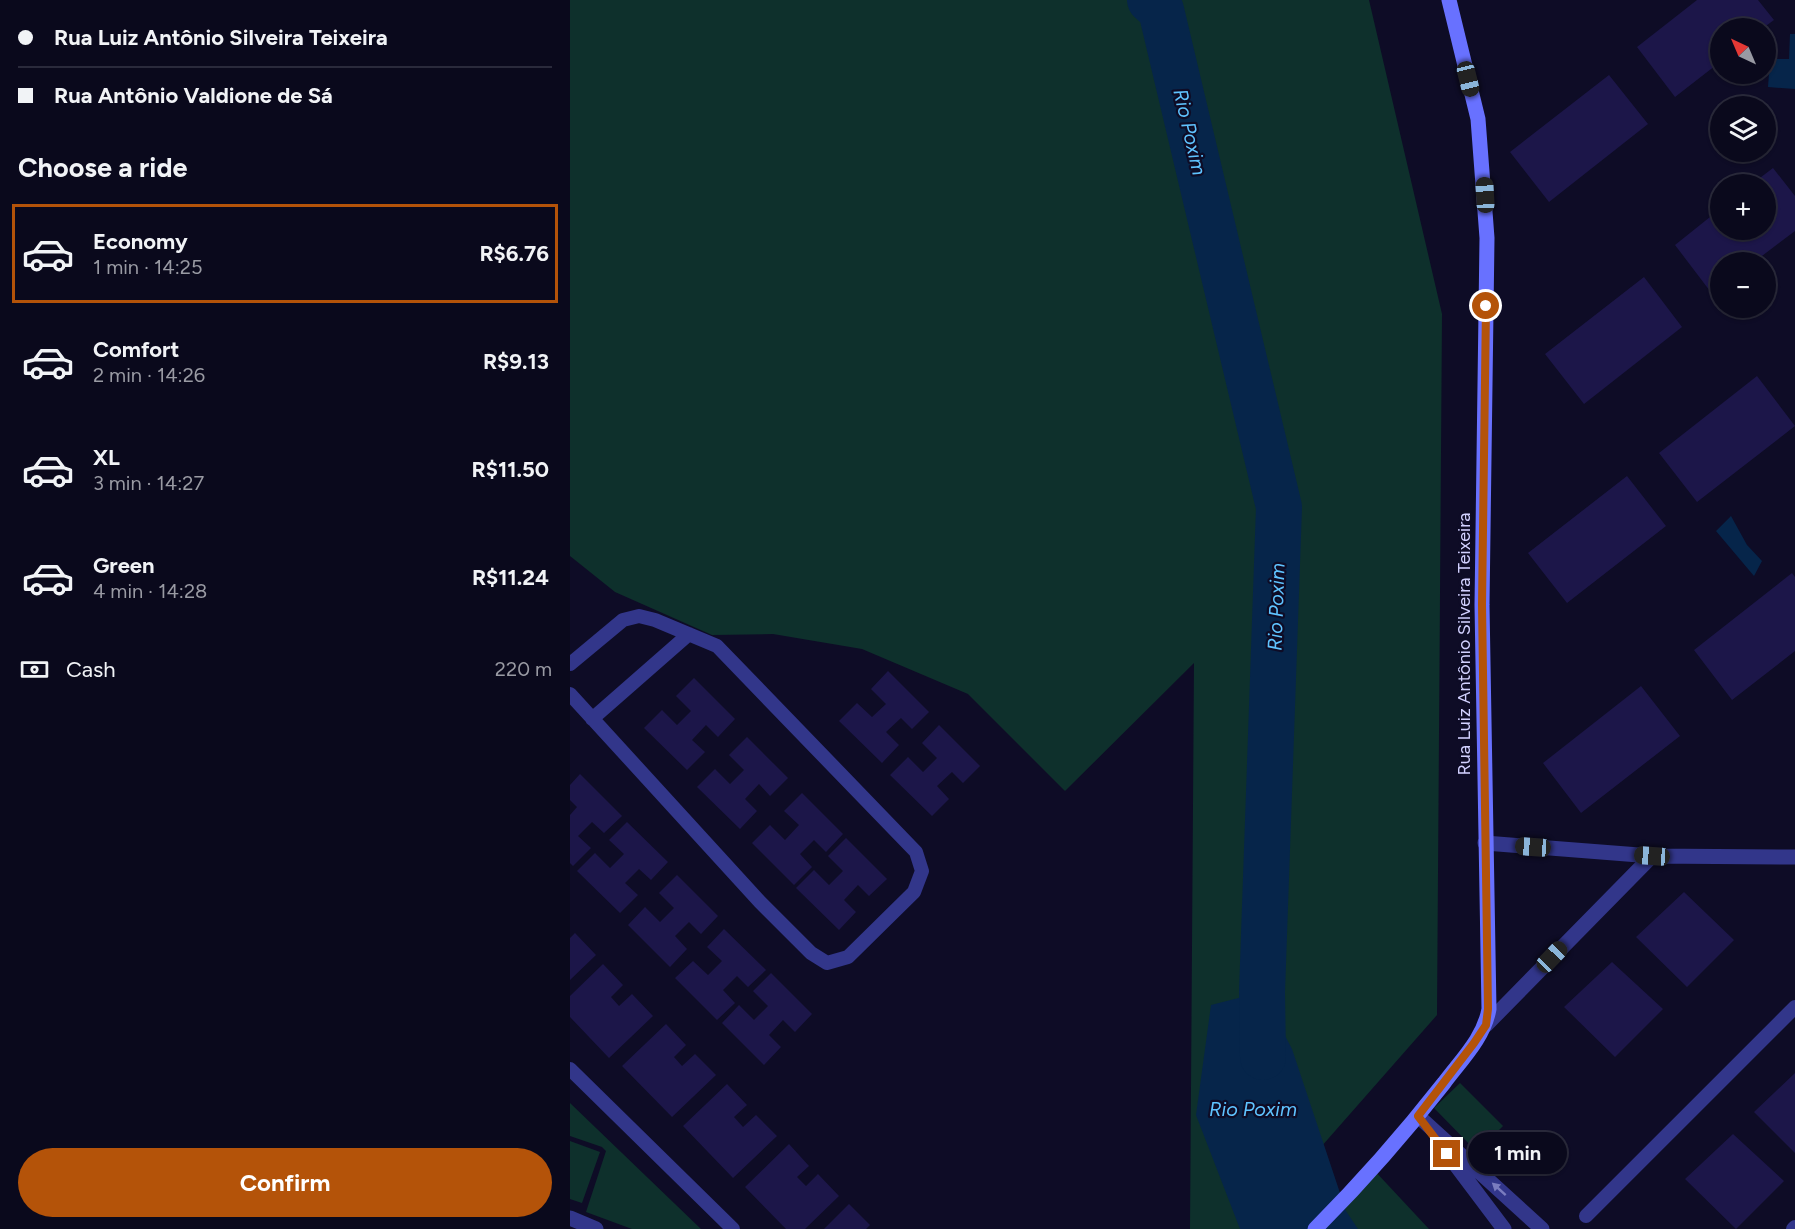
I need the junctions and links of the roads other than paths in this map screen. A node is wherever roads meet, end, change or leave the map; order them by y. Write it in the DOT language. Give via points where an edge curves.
graph roads {
  1 [pos="1449,0"];
  2 [pos="689,634"];
  3 [pos="570,664"];
  4 [pos="570,694"];
  5 [pos="592,718"];
  6 [pos="1485,843"];
  7 [pos="1652,856"];
  8 [pos="1795,857"];
  9 [pos="1795,1007"];
  10 [pos="1486,1025"];
  11 [pos="570,1069"];
  12 [pos="1418,1116"];
  13 [pos="1586,1216"];
  14 [pos="570,1218"];
  15 [pos="596,1229"];
  16 [pos="733,1229"];
  17 [pos="1316,1229"];
  18 [pos="1504,1229"];
  19 [pos="1542,1229"];
  1 -- 6 [label="street, Rua Luiz Antônio Silveira Teixeira" via="1478,119 1487,238 1482,605"];
  2 -- 3 [label="lane" via="639,616 623,620"];
  2 -- 5 [label="lane"];
  2 -- 5 [label="lane" via="717,645 735,662 916,852 922,871 914,892 848,957 827,963 811,953"];
  4 -- 5 [label="lane"];
  6 -- 7 [label="street"];
  6 -- 10 [label="street, Rua Luiz Antônio Silveira Teixeira" via="1489,996"];
  7 -- 8 [label="street"];
  7 -- 10 [label="street"];
  9 -- 13 [label="lane"];
  10 -- 12 [label="street, Rua Luiz Antônio Silveira Teixeira"];
  11 -- 16 [label="lane"];
  12 -- 17 [label="street, Rua Luiz Antônio Silveira Teixeira"];
  12 -- 18 [label="street"];
  19 -- 12 [label="street, one-way"];
  14 -- 15 [label="street"];
}
